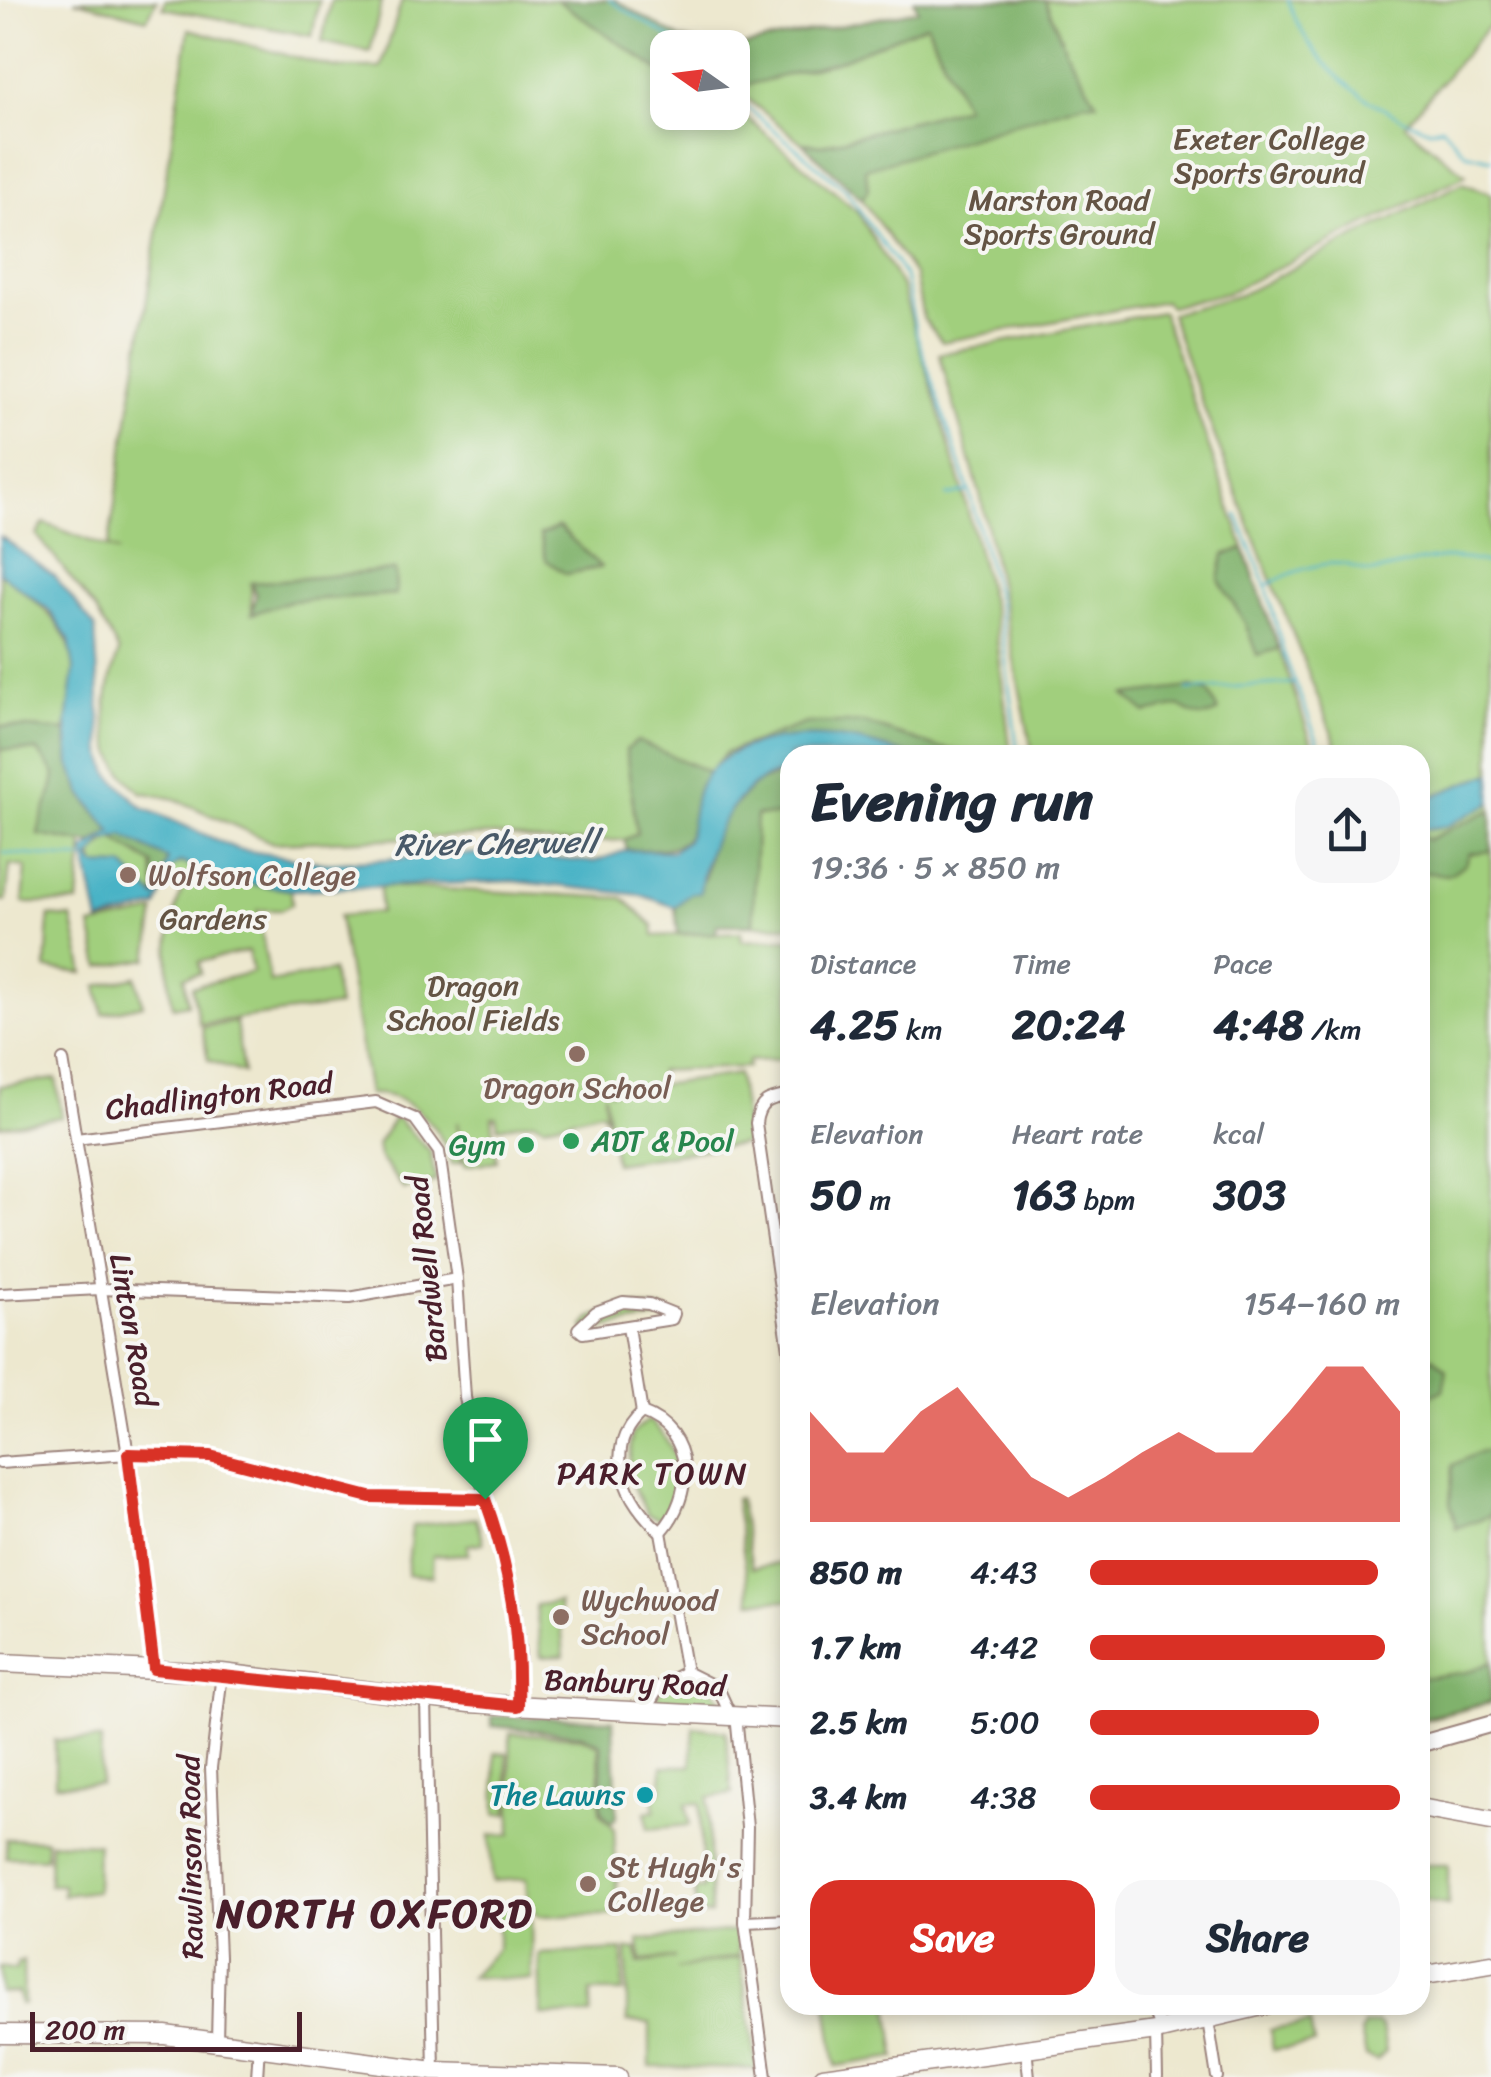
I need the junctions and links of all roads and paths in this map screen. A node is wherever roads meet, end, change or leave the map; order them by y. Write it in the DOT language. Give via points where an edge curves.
graph roads {
  1 [pos="63,1060"];
  2 [pos="780,1098"];
  3 [pos="368,1103"];
  4 [pos="76,1139"];
  5 [pos="780,1243"];
  6 [pos="457,1279"];
  7 [pos="100,1289"];
  8 [pos="0,1294"];
  9 [pos="628,1327"];
  10 [pos="642,1413"];
  11 [pos="128,1454"];
  12 [pos="0,1463"];
  13 [pos="485,1499"];
  14 [pos="661,1532"];
  15 [pos="0,1663"];
  16 [pos="154,1669"];
  17 [pos="686,1672"];
  18 [pos="222,1674"];
  19 [pos="426,1699"];
  20 [pos="518,1706"];
  21 [pos="646,1709"];
  22 [pos="733,1714"];
  23 [pos="780,1718"];
  24 [pos="1491,1724"];
  25 [pos="1430,1741"];
  26 [pos="1430,1810"];
  27 [pos="1491,1821"];
  28 [pos="780,1920"];
  29 [pos="745,1922"];
  30 [pos="1491,1964"];
  31 [pos="1430,1974"];
  32 [pos="1227,2015"];
  33 [pos="1208,2020"];
  34 [pos="1156,2025"];
  35 [pos="0,2034"];
  36 [pos="217,2040"];
  37 [pos="259,2046"];
  38 [pos="1026,2048"];
  39 [pos="435,2074"];
  40 [pos="869,2074"];
  41 [pos="257,2077"];
  42 [pos="588,2077"];
  43 [pos="618,2077"];
  44 [pos="766,2077"];
  45 [pos="823,2077"];
  46 [pos="1029,2077"];
  47 [pos="1157,2077"];
  48 [pos="1216,2077"];
  1 -- 4 [label="street, Linton Road"];
  2 -- 5 [label="street" via="766,1100 756,1122"];
  3 -- 4 [label="street, Chadlington Road"];
  3 -- 6 [label="street, Bardwell Road" via="402,1110 439,1152"];
  4 -- 7 [label="street, Linton Road"];
  6 -- 7 [label="street" via="349,1298"];
  6 -- 13 [label="street, Bardwell Road" via="465,1397"];
  7 -- 8 [label="street"];
  7 -- 11 [label="street, Linton Road"];
  9 -- 9 [label="street" via="583,1333 578,1329 596,1312 623,1302 674,1314"];
  9 -- 10 [label="street"];
  10 -- 14 [label="street" via="626,1433 622,1475 637,1511"];
  10 -- 14 [label="street" via="665,1425 684,1462 681,1505"];
  11 -- 12 [label="street"];
  11 -- 13 [label="street" via="210,1456 370,1497"];
  11 -- 16 [label="street, Linton Road"];
  13 -- 20 [label="street, Bardwell Road" via="512,1590"];
  14 -- 17 [label="street"];
  15 -- 16 [label="main road, Banbury Road"];
  16 -- 18 [label="main road, Banbury Road"];
  17 -- 21 [label="street" via="660,1686"];
  17 -- 22 [label="street" via="718,1688"];
  18 -- 19 [label="main road, Banbury Road"];
  18 -- 36 [label="street, Rawlinson Road" via="211,1768"];
  19 -- 20 [label="main road, Banbury Road"];
  19 -- 39 [label="street"];
  20 -- 21 [label="main road, Banbury Road"];
  21 -- 22 [label="main road, Banbury Road"];
  22 -- 23 [label="main road, Banbury Road"];
  22 -- 29 [label="street" via="747,1827"];
  24 -- 25 [label="street"];
  26 -- 27 [label="main road"];
  28 -- 29 [label="street"];
  29 -- 44 [label="street"];
  30 -- 31 [label="main road"];
  32 -- 33 [label="main road"];
  33 -- 34 [label="main road"];
  33 -- 48 [label="street"];
  34 -- 38 [label="main road"];
  34 -- 47 [label="street"];
  35 -- 36 [label="main road" via="116,2032"];
  36 -- 37 [label="main road"];
  37 -- 39 [label="main road"];
  37 -- 41 [label="street"];
  38 -- 40 [label="main road"];
  38 -- 46 [label="street"];
  39 -- 42 [label="main road"];
  40 -- 45 [label="main road"];
  42 -- 43 [label="main road"];
}
